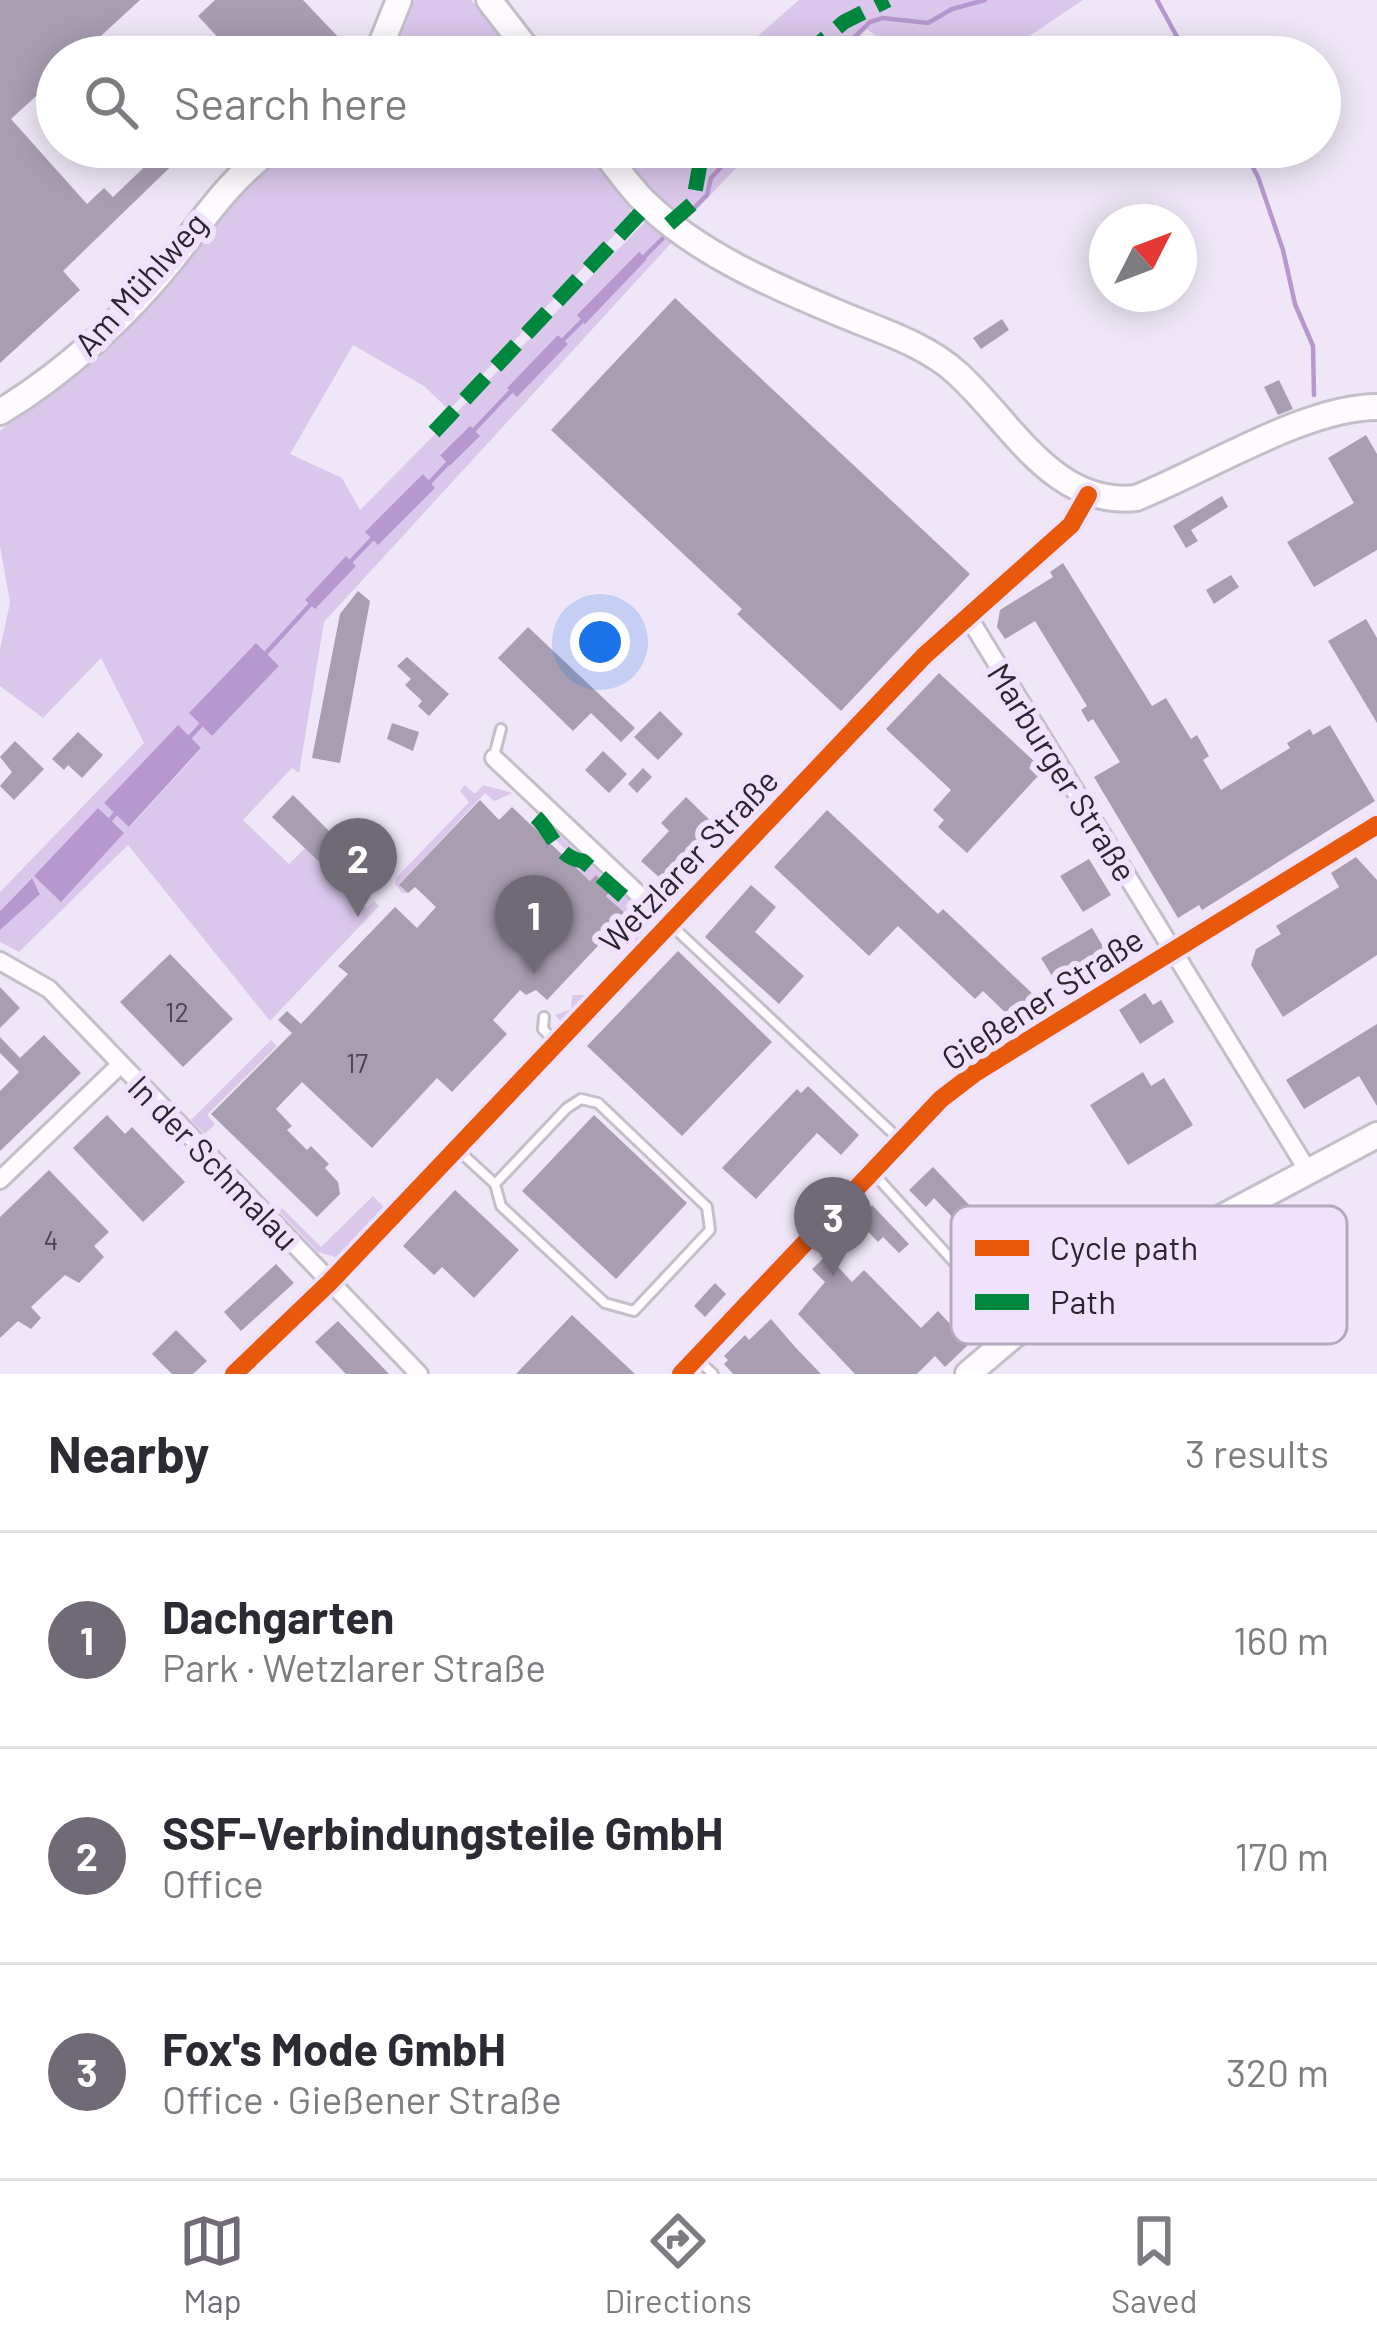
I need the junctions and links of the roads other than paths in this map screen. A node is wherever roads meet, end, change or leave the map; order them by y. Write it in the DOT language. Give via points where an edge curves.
graph roads {
  1 [pos="399,0"];
  2 [pos="489,0"];
  3 [pos="384,36"];
  4 [pos="516,36"];
  5 [pos="247,168"];
  6 [pos="618,168"];
  7 [pos="1377,407"];
  8 [pos="0,412"];
  9 [pos="1088,496"];
  10 [pos="969,618"];
  11 [pos="501,729"];
  12 [pos="494,758"];
  13 [pos="1377,825"];
  14 [pos="669,923"];
  15 [pos="1173,950"];
  16 [pos="0,961"];
  17 [pos="544,1017"];
  18 [pos="544,1034"];
  19 [pos="120,1065"];
  20 [pos="1377,1135"];
  21 [pos="900,1140"];
  22 [pos="457,1148"];
  23 [pos="871,1170"];
  24 [pos="1308,1171"];
  25 [pos="0,1180"];
  26 [pos="495,1184"];
  27 [pos="1243,1206"];
  28 [pos="951,1259"];
  29 [pos="331,1282"];
  30 [pos="1003,1344"];
  31 [pos="696,1358"];
  32 [pos="234,1374"];
  33 [pos="419,1374"];
  34 [pos="681,1374"];
  35 [pos="712,1374"];
  36 [pos="968,1374"];
  1 -- 3 [label="main road"];
  2 -- 4 [label="main road"];
  5 -- 8 [label="main road, Am Mühlweg" via="86,346"];
  6 -- 9 [label="main road" via="648,205 702,245 941,359"];
  7 -- 9 [label="main road" via="1310,422 1136,498"];
  9 -- 10 [label="street, Wetzlarer Straße" via="1071,525"];
  10 -- 14 [label="street, Wetzlarer Straße"];
  10 -- 15 [label="street, Marburger Straße"];
  11 -- 12 [label="lane"];
  12 -- 14 [label="street, Wetzlarer Straße"];
  13 -- 15 [label="street, Gießener Straße"];
  14 -- 18 [label="street, Wetzlarer Straße"];
  14 -- 21 [label="lane"];
  15 -- 21 [label="street, Gießener Straße" via="975,1072"];
  15 -- 24 [label="street, Marburger Straße"];
  16 -- 19 [label="street, In der Schmalau" via="49,989"];
  17 -- 18 [label="lane"];
  18 -- 22 [label="street, Wetzlarer Straße"];
  19 -- 25 [label="street"];
  19 -- 29 [label="street, In der Schmalau"];
  20 -- 24 [label="main road"];
  21 -- 23 [label="street, Gießener Straße"];
  22 -- 26 [label="lane"];
  22 -- 29 [label="street, Wetzlarer Straße"];
  23 -- 28 [label="lane"];
  23 -- 31 [label="street, Gießener Straße"];
  24 -- 27 [label="main road"];
  26 -- 26 [label="lane" via="581,1099 598,1103 707,1207 710,1230 634,1311 605,1303 502,1206"];
  29 -- 32 [label="street, Wetzlarer Straße"];
  29 -- 33 [label="street, In der Schmalau"];
  30 -- 36 [label="main road"];
  31 -- 34 [label="street, Gießener Straße"];
  31 -- 35 [label="lane"];
}
